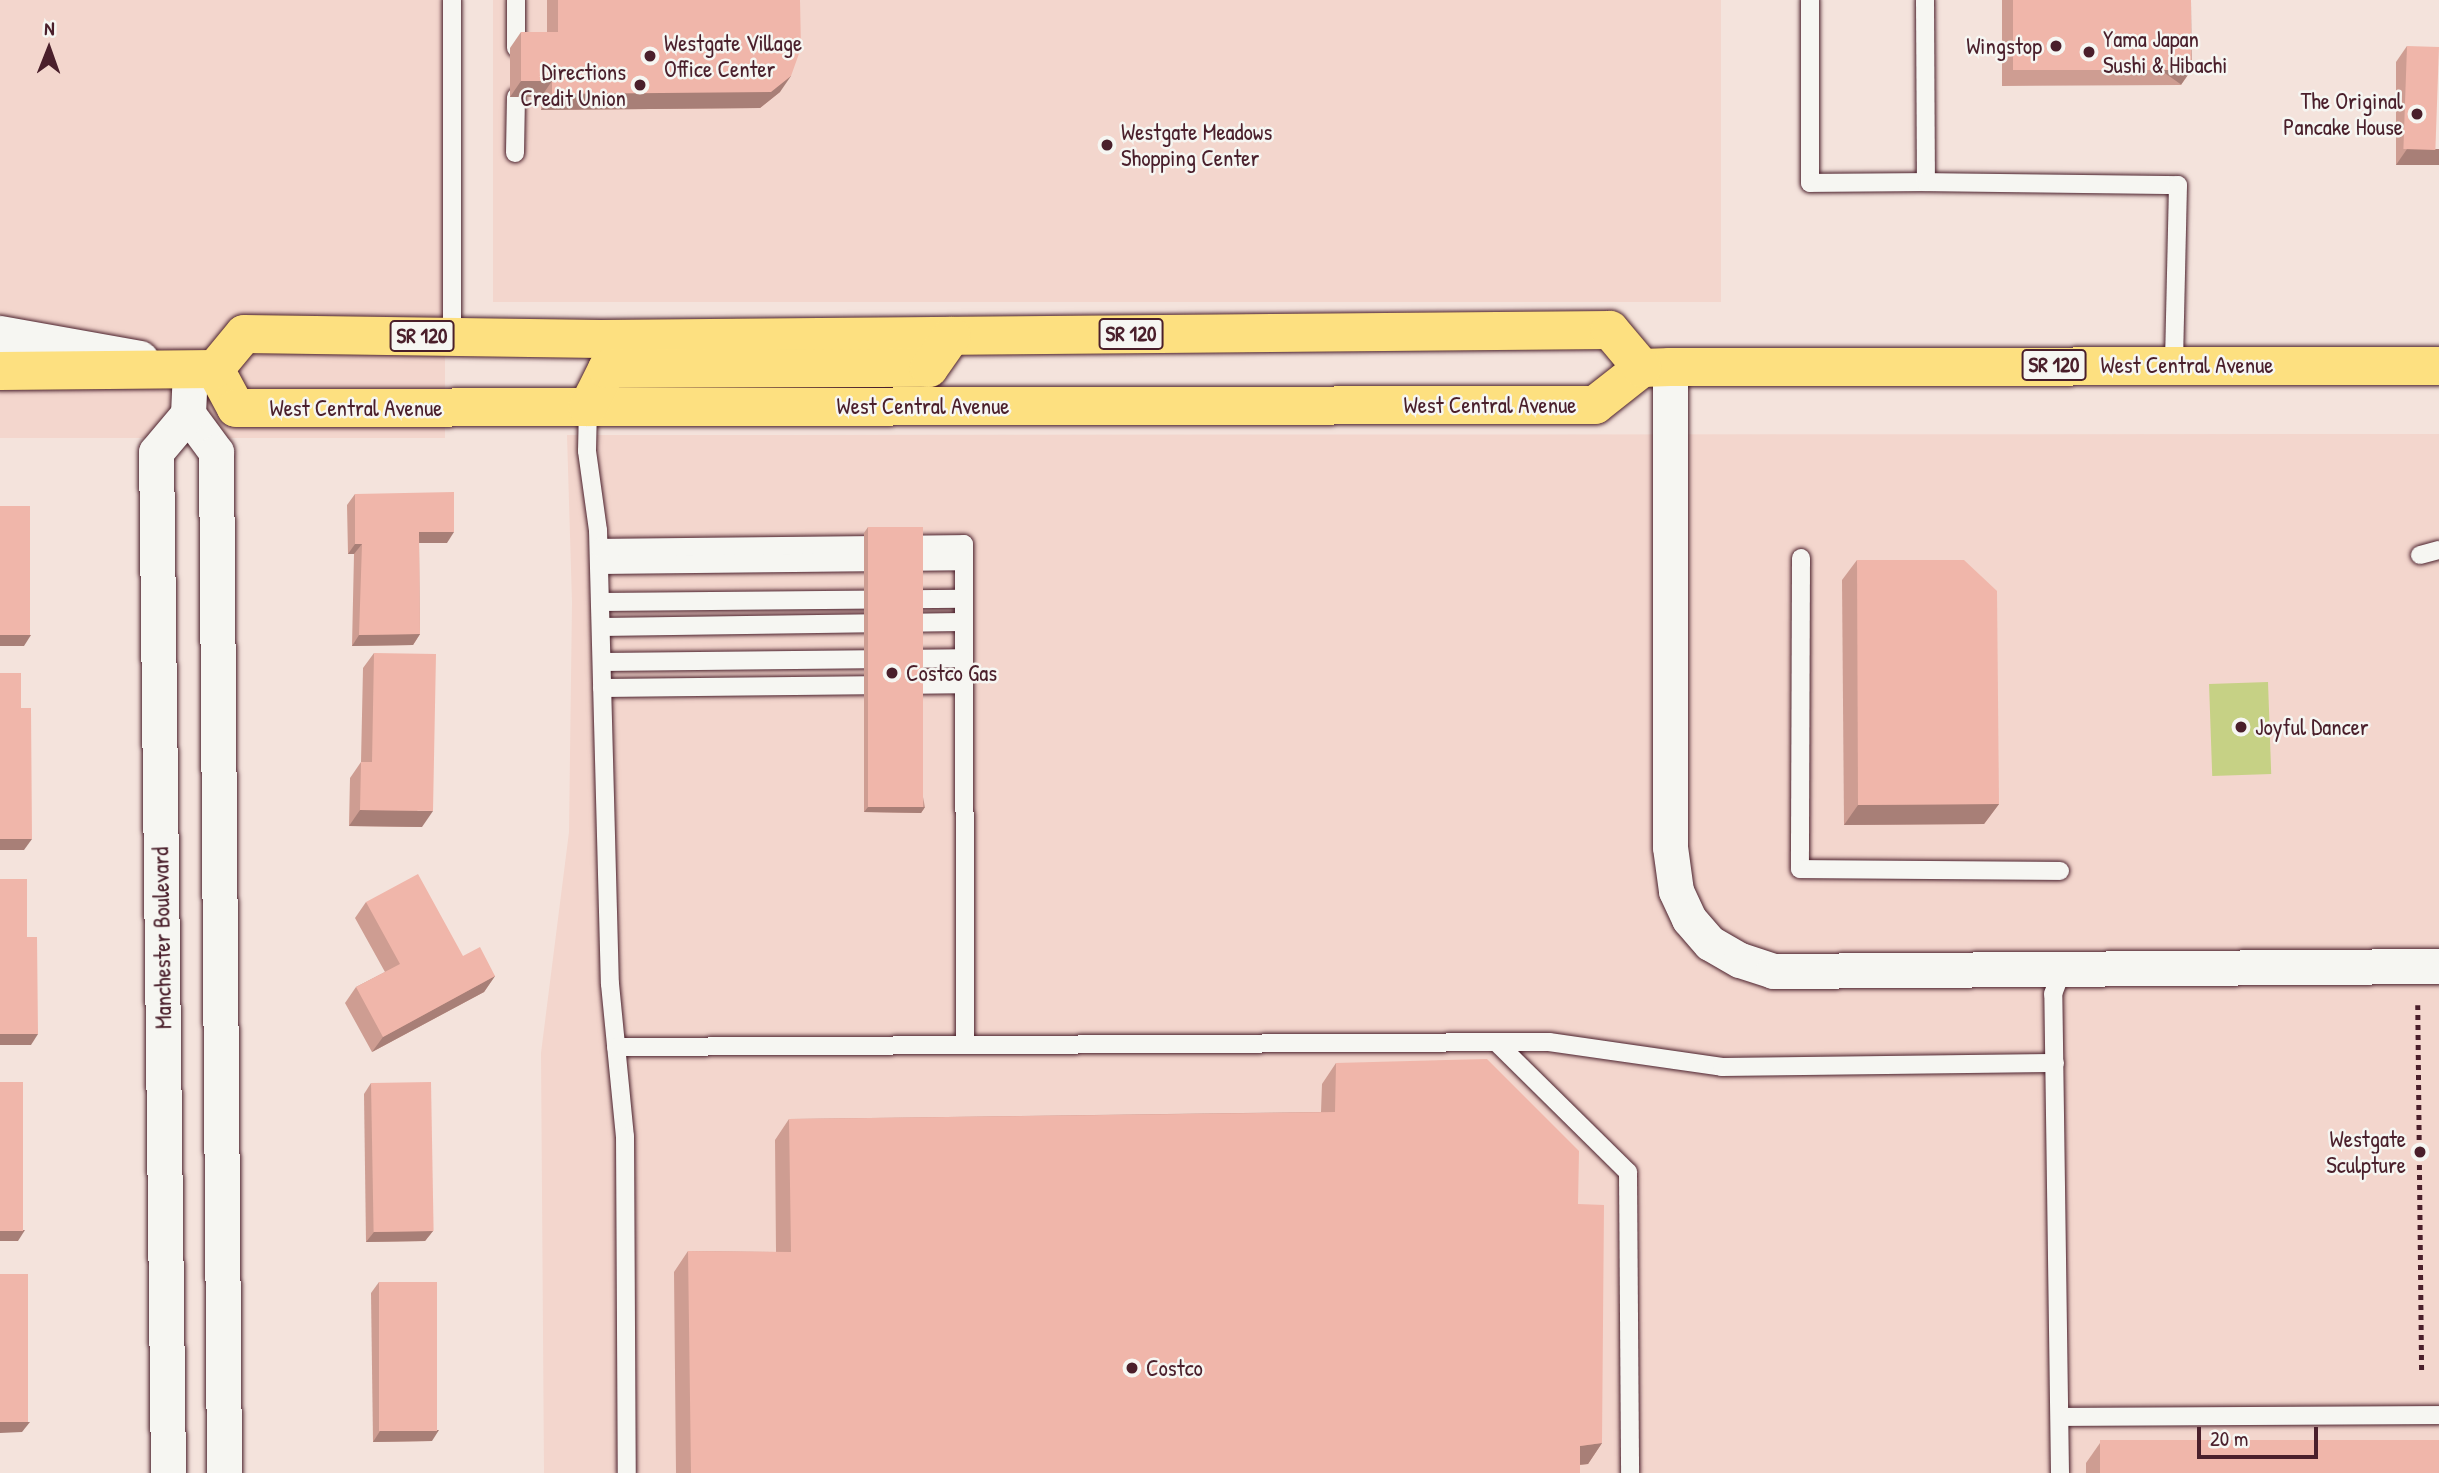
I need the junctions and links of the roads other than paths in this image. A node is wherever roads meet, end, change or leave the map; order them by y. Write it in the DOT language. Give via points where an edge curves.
graph roads {
  1 [pos="452,0"];
  2 [pos="516,0"];
  3 [pos="1810,0"];
  4 [pos="1925,0"];
  5 [pos="516,48"];
  6 [pos="516,97"];
  7 [pos="515,153"];
  8 [pos="1926,182"];
  9 [pos="0,335"];
  10 [pos="951,336"];
  11 [pos="452,337"];
  12 [pos="2174,364"];
  13 [pos="2439,366"];
  14 [pos="1656,368"];
  15 [pos="202,369"];
  16 [pos="0,371"];
  17 [pos="588,407"];
  18 [pos="188,414"];
  19 [pos="2439,550"];
  20 [pos="2420,555"];
  21 [pos="599,557"];
  22 [pos="1801,558"];
  23 [pos="963,599"];
  24 [pos="600,602"];
  25 [pos="963,622"];
  26 [pos="601,627"];
  27 [pos="963,658"];
  28 [pos="602,662"];
  29 [pos="963,684"];
  30 [pos="602,688"];
  31 [pos="2060,871"];
  32 [pos="2439,966"];
  33 [pos="2062,970"];
  34 [pos="1497,1043"];
  35 [pos="965,1045"];
  36 [pos="616,1047"];
  37 [pos="2054,1063"];
  38 [pos="2439,1415"];
  39 [pos="2060,1417"];
  40 [pos="168,1473"];
  41 [pos="224,1473"];
  42 [pos="627,1473"];
  43 [pos="1630,1473"];
  44 [pos="2060,1473"];
  1 -- 11 [label="lane"];
  2 -- 5 [label="lane"];
  3 -- 8 [label="lane" via="1810,183"];
  4 -- 8 [label="lane"];
  6 -- 7 [label="lane"];
  8 -- 12 [label="lane" via="2178,185"];
  9 -- 15 [label="street"];
  10 -- 11 [label="main road, SR 120"];
  10 -- 14 [label="main road, SR 120" via="1610,330"];
  10 -- 17 [label="main road" via="929,369 607,369"];
  11 -- 15 [label="main road, SR 120" via="244,334"];
  12 -- 13 [label="main road, West Central Avenue / SR 120"];
  12 -- 14 [label="main road, West Central Avenue / SR 120"];
  14 -- 17 [label="main road, West Central Avenue" via="1595,405"];
  14 -- 33 [label="street" via="1670,847 1676,891 1689,919 1710,943 1773,971"];
  15 -- 16 [label="main road"];
  15 -- 17 [label="main road, West Central Avenue" via="236,408"];
  15 -- 18 [label="street"];
  17 -- 21 [label="lane" via="587,452"];
  18 -- 40 [label="street, Manchester Boulevard" via="156,452"];
  18 -- 41 [label="street" via="216,452"];
  19 -- 20 [label="lane"];
  21 -- 23 [label="lane" via="964,544"];
  21 -- 24 [label="lane"];
  22 -- 31 [label="lane" via="1800,869"];
  23 -- 24 [label="lane"];
  23 -- 25 [label="lane"];
  24 -- 26 [label="lane"];
  25 -- 26 [label="lane"];
  25 -- 27 [label="lane"];
  26 -- 28 [label="lane"];
  27 -- 28 [label="lane"];
  27 -- 29 [label="lane"];
  28 -- 30 [label="lane"];
  29 -- 30 [label="lane"];
  29 -- 35 [label="lane"];
  30 -- 36 [label="lane" via="610,984"];
  32 -- 33 [label="street"];
  33 -- 37 [label="lane" via="2053,993"];
  34 -- 35 [label="lane"];
  34 -- 37 [label="lane" via="1549,1042 1723,1067"];
  34 -- 43 [label="lane" via="1628,1172"];
  35 -- 36 [label="lane"];
  36 -- 42 [label="lane" via="625,1136"];
  37 -- 39 [label="lane"];
  38 -- 39 [label="lane"];
  39 -- 44 [label="lane"];
}
